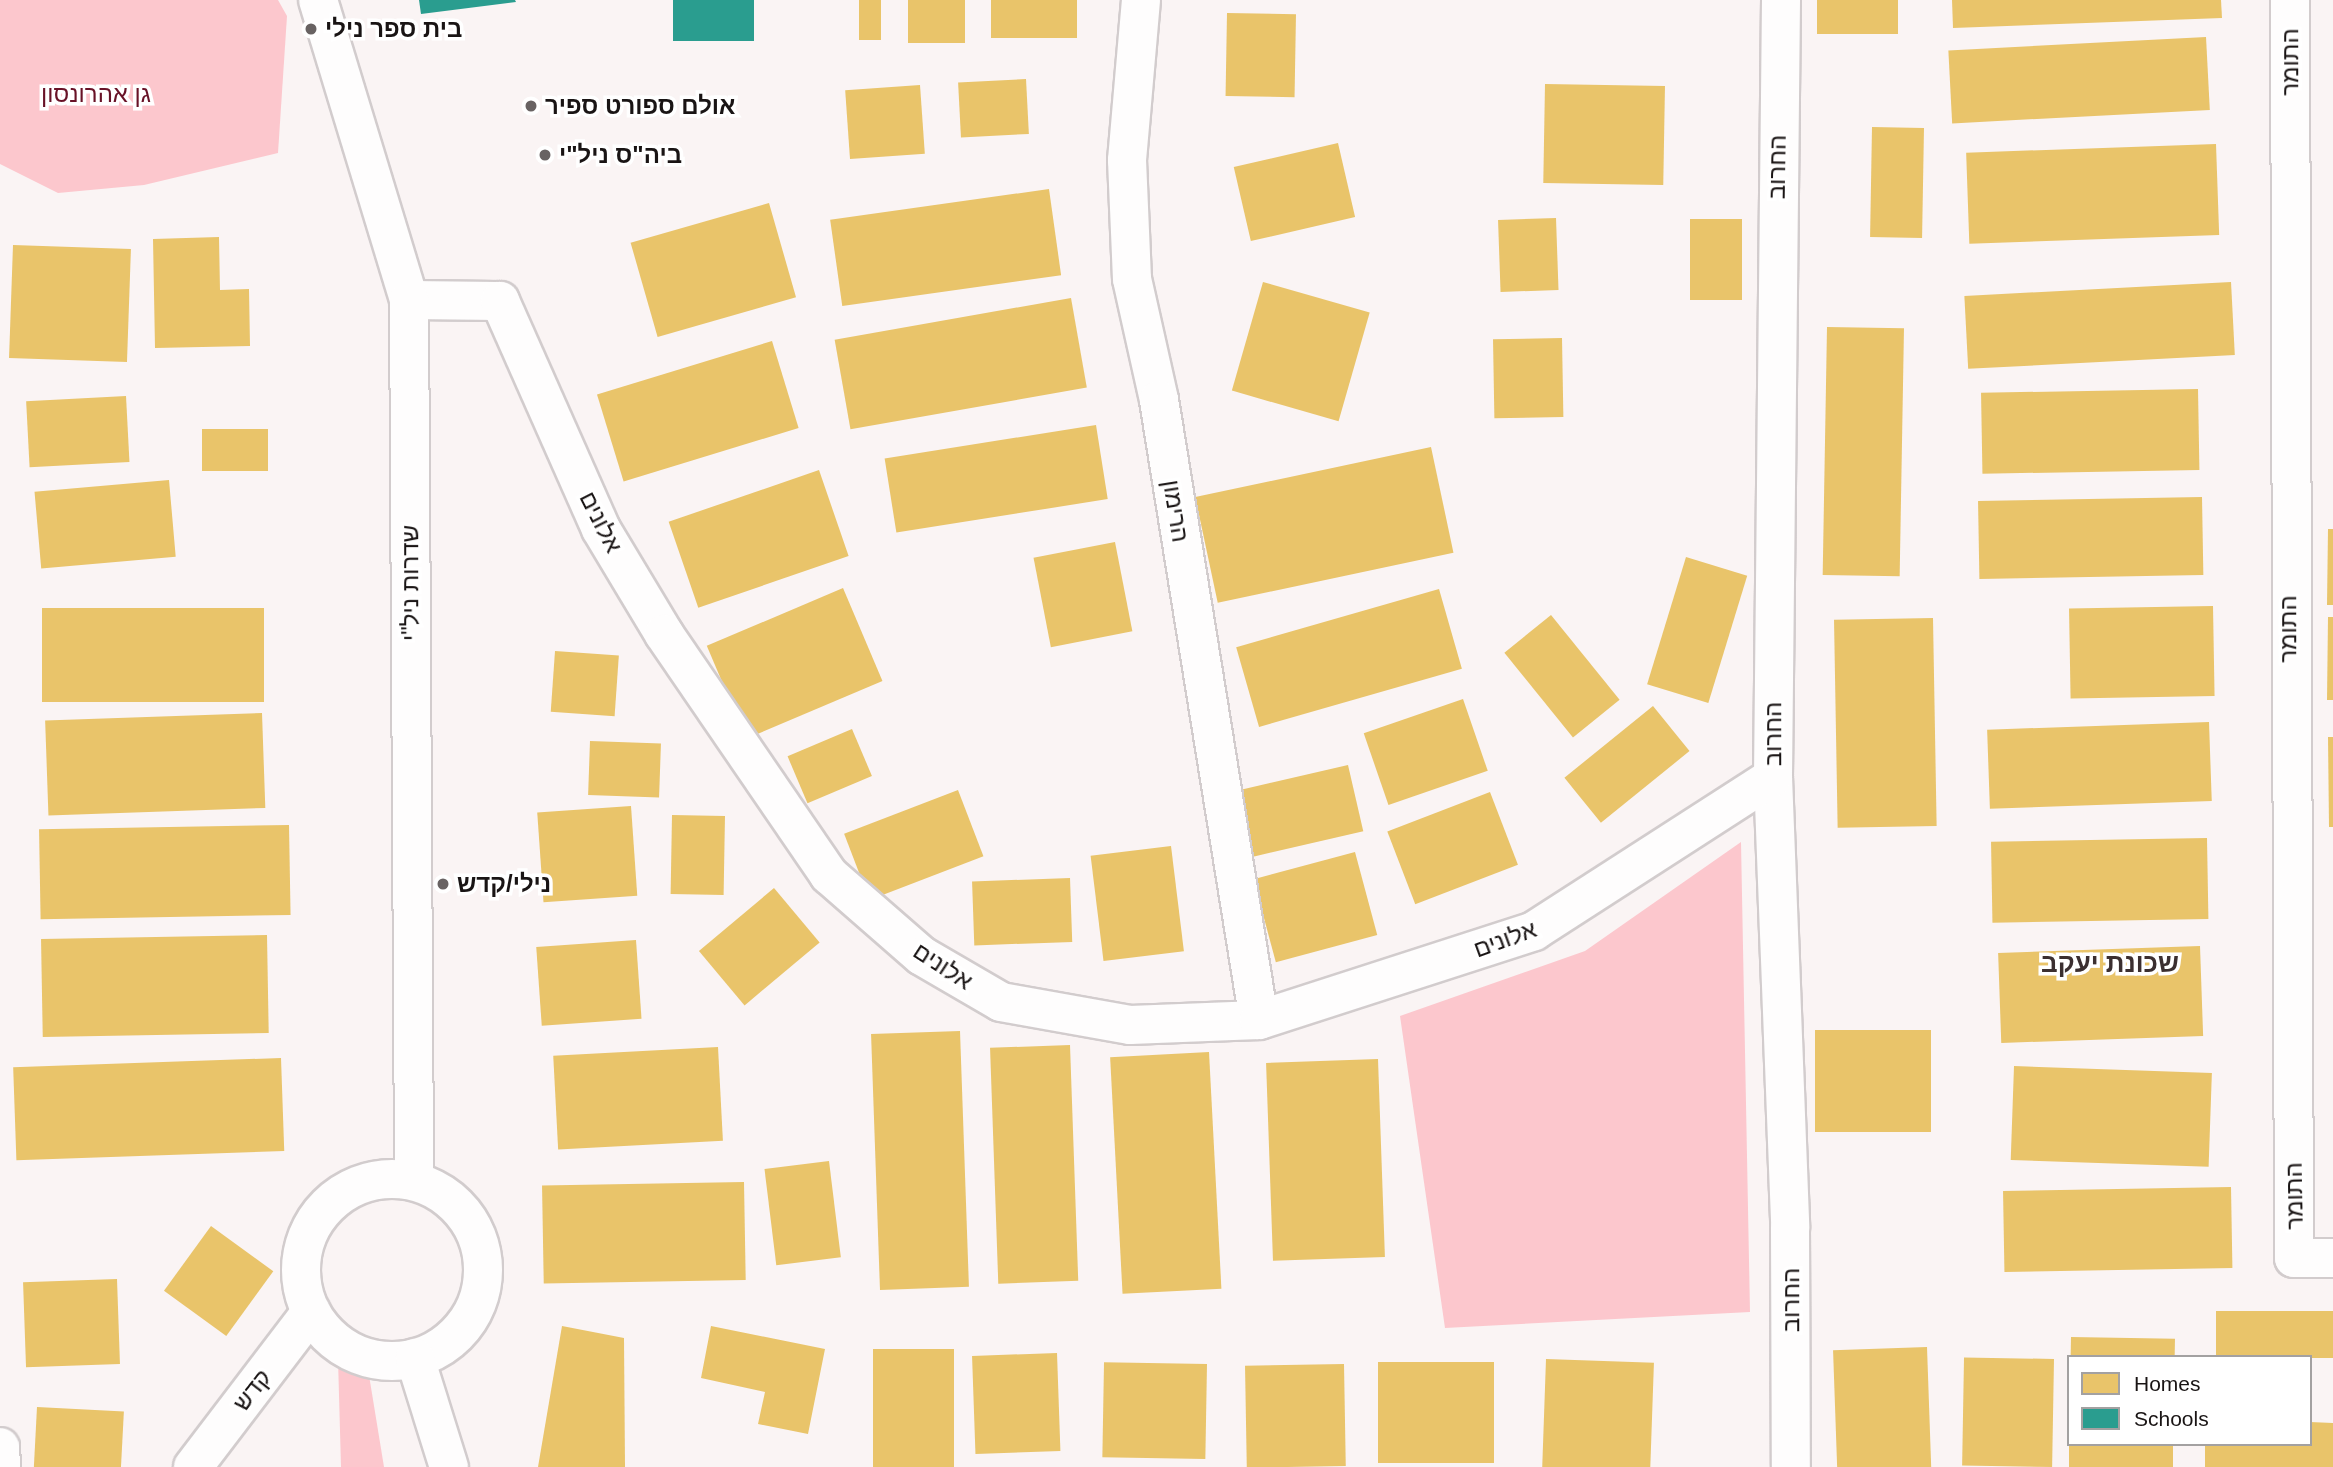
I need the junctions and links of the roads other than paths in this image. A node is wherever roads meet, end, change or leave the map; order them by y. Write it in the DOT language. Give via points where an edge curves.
graph roads {
  1 [pos="318,0"];
  2 [pos="1141,0"];
  3 [pos="1781,0"];
  4 [pos="2290,0"];
  5 [pos="408,300"];
  6 [pos="1773,777"];
  7 [pos="1259,1020"];
  8 [pos="414,1180"];
  9 [pos="2333,1258"];
  10 [pos="311,1312"];
  11 [pos="415,1358"];
  12 [pos="0,1447"];
  13 [pos="1,1467"];
  14 [pos="192,1467"];
  15 [pos="449,1467"];
  16 [pos="1791,1467"];
  1 -- 5 [label="street, שדרות ניל\"י"];
  2 -- 7 [label="street, הרימון" via="1126,160 1132,279 1158,400"];
  3 -- 6 [label="street, החרוב"];
  4 -- 9 [label="street, התומר" via="2294,1258"];
  5 -- 7 [label="street, אלונים" via="500,301 601,529 664,634 829,875 922,957 1001,1002 1130,1025"];
  5 -- 8 [label="street, שדרות ניל\"י"];
  6 -- 7 [label="street, אלונים" via="1534,931"];
  6 -- 16 [label="street, החרוב" via="1790,1228"];
  8 -- 10 [label="street" via="385,1178 356,1185 318,1217 302,1253 302,1284"];
  8 -- 11 [label="street" via="442,1192 465,1212 484,1269 479,1299 465,1325 443,1346"];
  10 -- 11 [label="street" via="330,1337 355,1354 385,1361"];
  10 -- 14 [label="street, קדש"];
  11 -- 15 [label="street"];
  12 -- 13 [label="street"];
}
